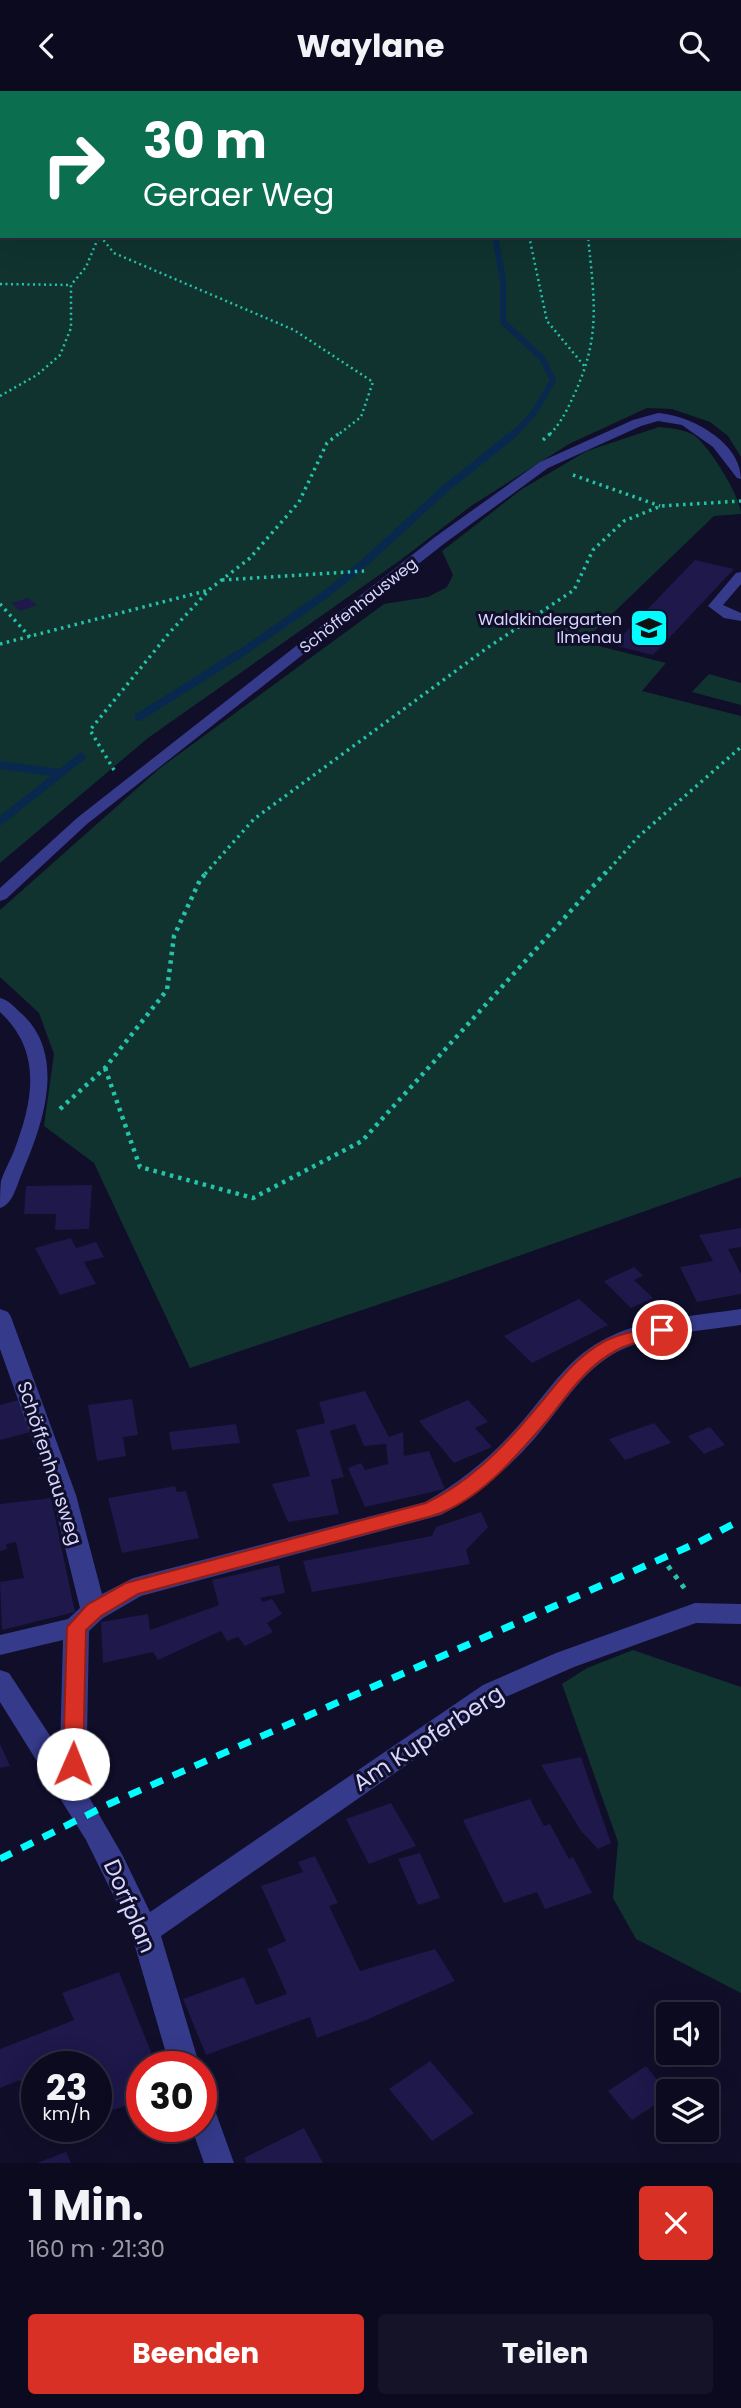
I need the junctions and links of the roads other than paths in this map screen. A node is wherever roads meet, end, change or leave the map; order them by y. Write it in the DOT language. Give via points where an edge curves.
graph roads {
  1 [pos="741,475"];
  2 [pos="741,576"];
  3 [pos="741,617"];
  4 [pos="0,895"];
  5 [pos="0,1003"];
  6 [pos="0,1202"];
  7 [pos="0,1317"];
  8 [pos="741,1317"];
  9 [pos="741,1614"];
  10 [pos="85,1619"];
  11 [pos="0,1645"];
  12 [pos="0,1680"];
  13 [pos="73,1791"];
  14 [pos="145,1931"];
  15 [pos="180,2051"];
  16 [pos="212,2142"];
  17 [pos="219,2163"];
  1 -- 4 [label="lane, Schöffenhausweg" via="717,444 686,422 658,417 544,465 440,540 125,787"];
  2 -- 3 [label="lane" via="715,606"];
  5 -- 6 [label="lane" via="12,1011 36,1047 41,1093 29,1138"];
  7 -- 10 [label="street, Schöffenhausweg" via="64,1495"];
  8 -- 10 [label="street" via="662,1330 611,1345 570,1377 503,1457 458,1496 432,1509 132,1588"];
  9 -- 14 [label="street, Am Kupferberg" via="695,1613 492,1692"];
  10 -- 11 [label="street"];
  10 -- 13 [label="street, Dorfplan"];
  12 -- 13 [label="street, Dorfplan"];
  13 -- 14 [label="street, Dorfplan"];
  14 -- 15 [label="street, Dorfplan"];
  16 -- 17 [label="street"];
}
